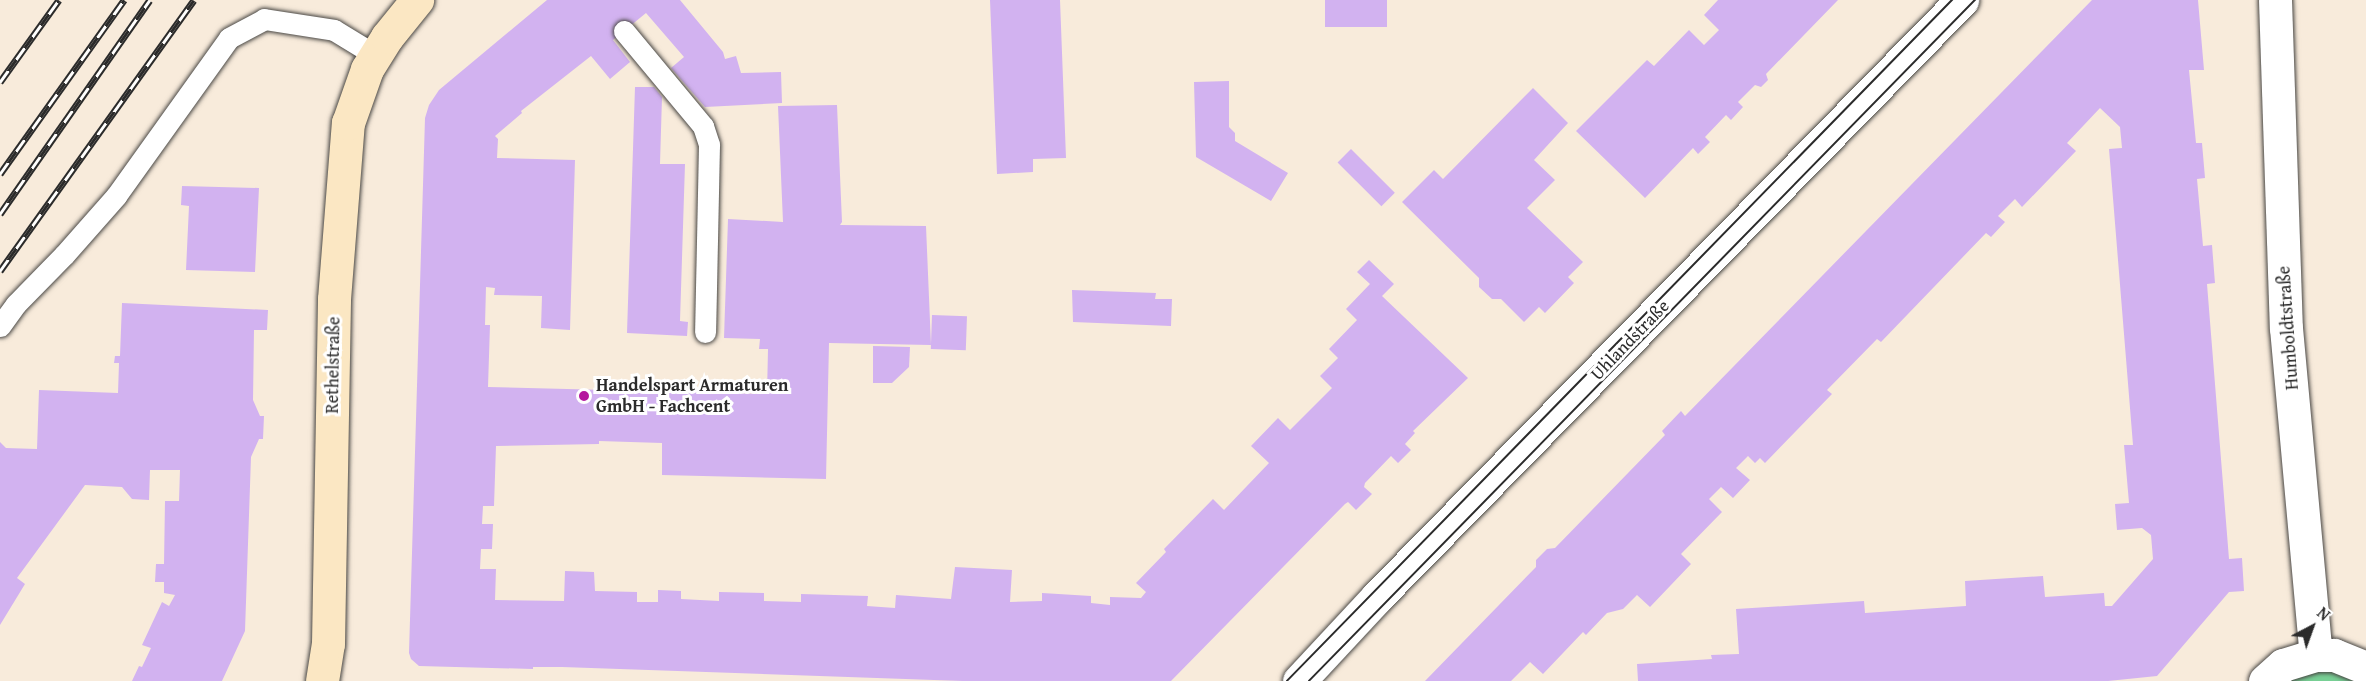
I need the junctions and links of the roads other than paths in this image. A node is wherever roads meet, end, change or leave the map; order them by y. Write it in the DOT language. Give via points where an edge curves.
graph roads {
  1 [pos="417,0"];
  2 [pos="1962,0"];
  3 [pos="2275,0"];
  4 [pos="624,31"];
  5 [pos="375,55"];
  6 [pos="0,326"];
  7 [pos="705,332"];
  8 [pos="2316,655"];
  9 [pos="2366,668"];
  10 [pos="322,681"];
  11 [pos="1299,681"];
  12 [pos="2265,681"];
  1 -- 5 [label="street, Rethelstraße"];
  2 -- 11 [label="street, Uhlandstraße"];
  3 -- 8 [label="street, Humboldtstraße" via="2286,328"];
  4 -- 7 [label="lane" via="702,126 709,145"];
  5 -- 6 [label="lane" via="334,30 264,19 229,38 116,196"];
  5 -- 10 [label="street, Rethelstraße" via="355,96 347,135 334,298 328,644"];
  8 -- 9 [label="street" via="2334,654"];
  8 -- 12 [label="street" via="2283,664"];
}
